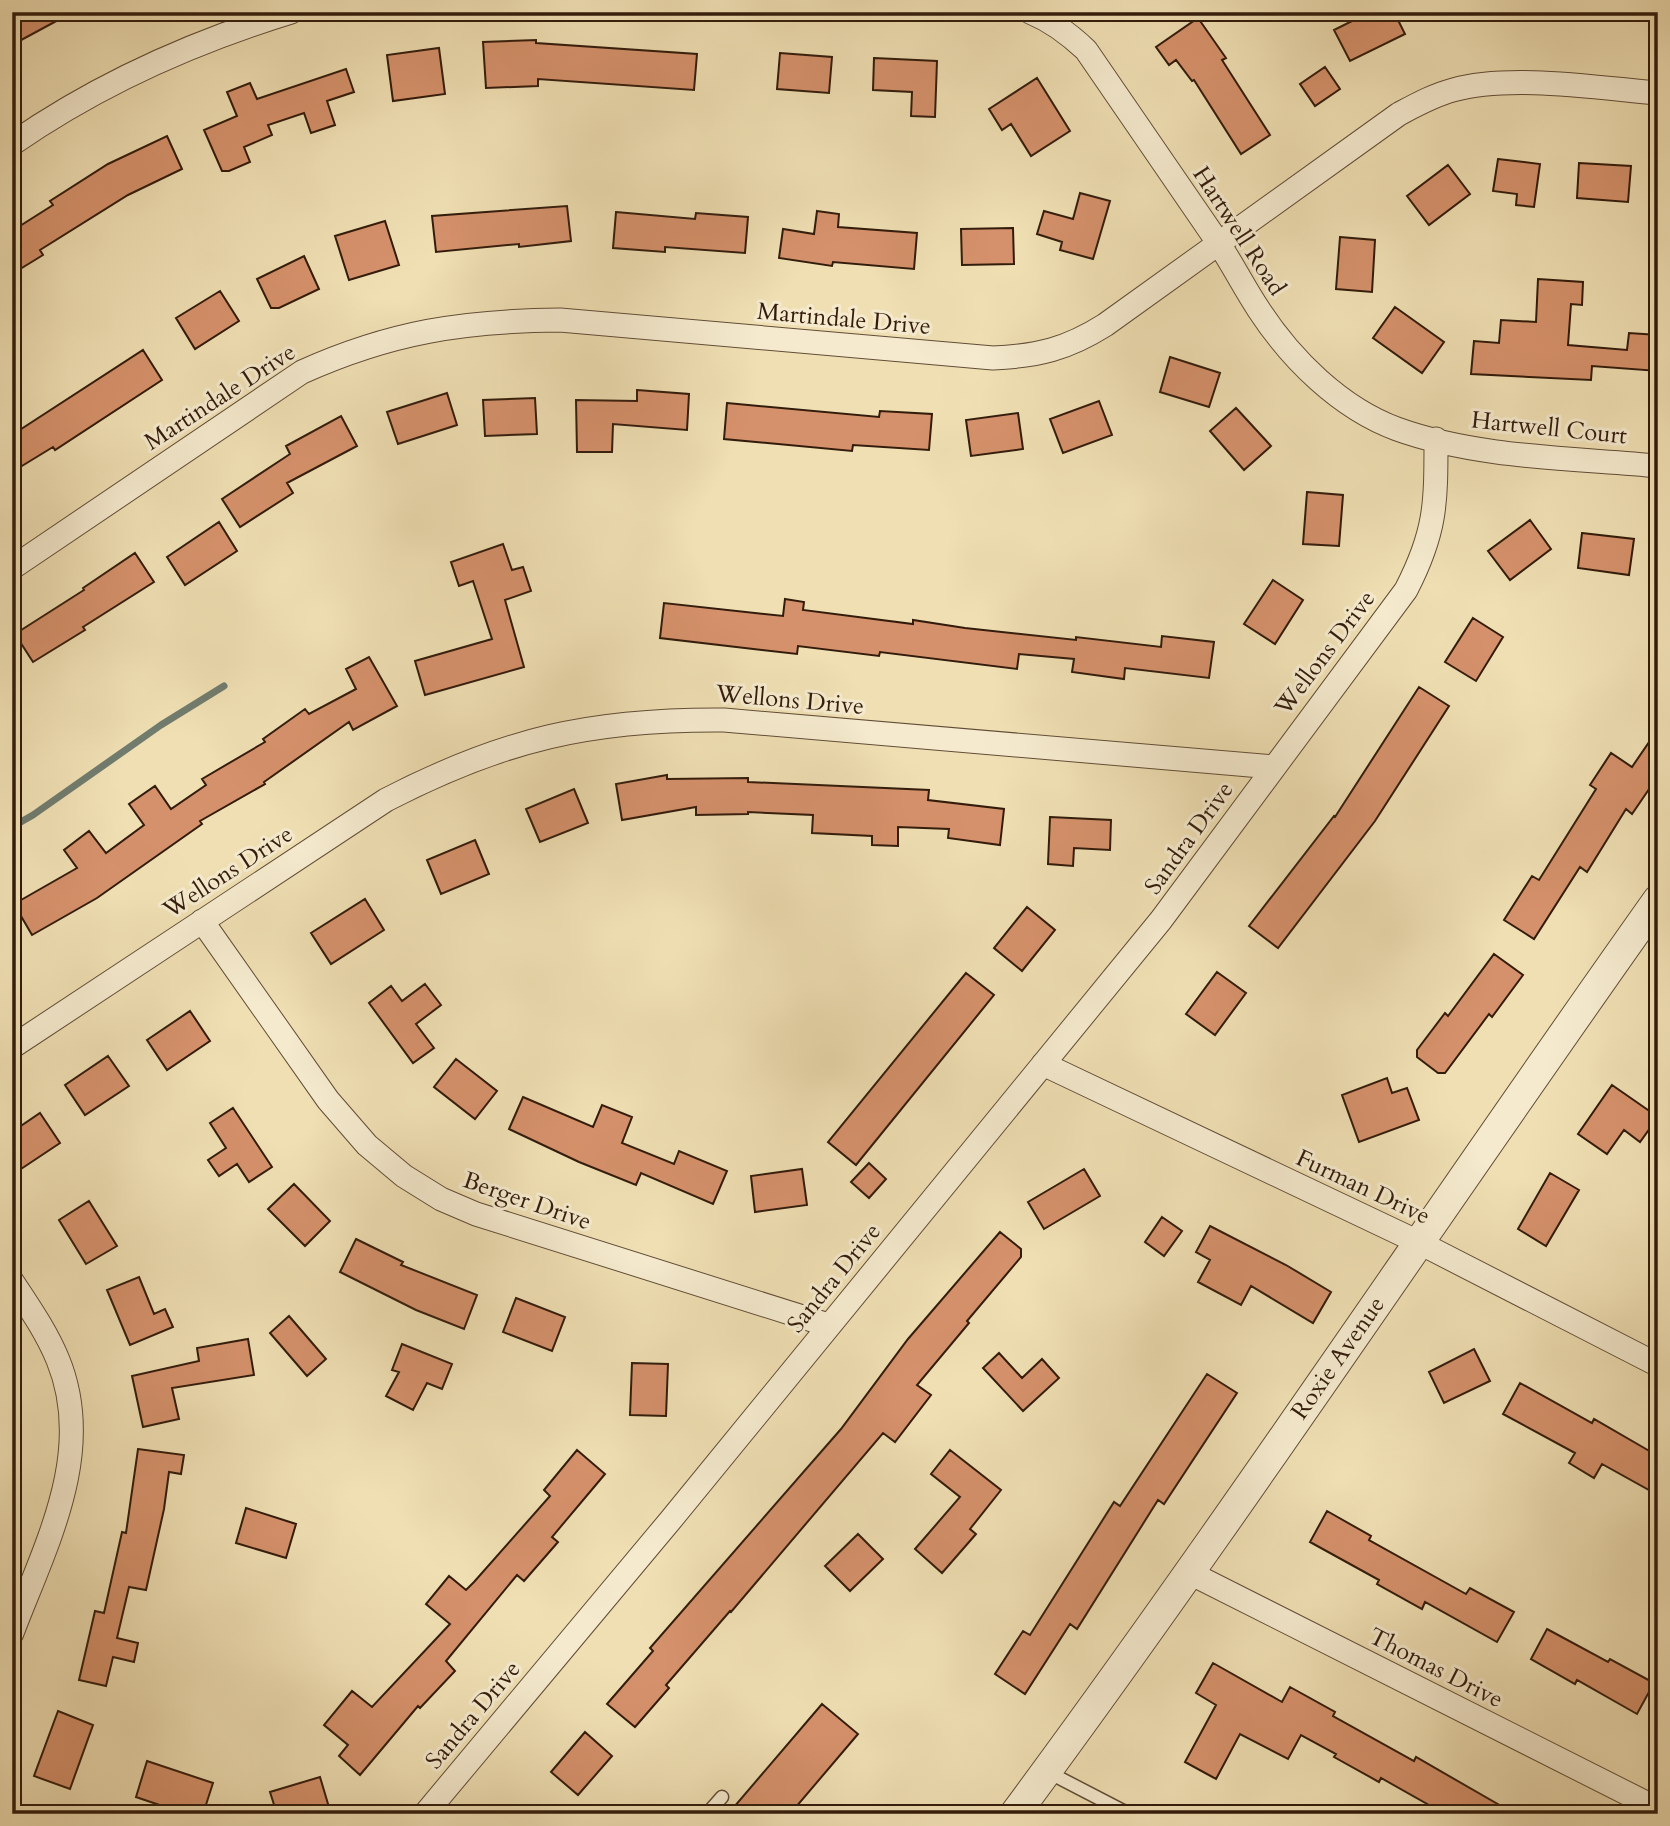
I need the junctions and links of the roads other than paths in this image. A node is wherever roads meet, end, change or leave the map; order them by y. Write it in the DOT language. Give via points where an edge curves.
graph roads {
  1 [pos="291,12"];
  2 [pos="1030,12"];
  3 [pos="1056,12"];
  4 [pos="1068,33"];
  5 [pos="1658,93"];
  6 [pos="12,144"];
  7 [pos="1219,244"];
  8 [pos="1436,439"];
  9 [pos="1658,466"];
  10 [pos="12,568"];
  11 [pos="1273,767"];
  12 [pos="1658,900"];
  13 [pos="202,921"];
  14 [pos="1649,928"];
  15 [pos="12,1047"];
  16 [pos="1043,1064"];
  17 [pos="1418,1242"];
  18 [pos="12,1281"];
  19 [pos="828,1325"];
  20 [pos="1658,1365"];
  21 [pos="1190,1573"];
  22 [pos="12,1633"];
  23 [pos="1046,1771"];
  24 [pos="722,1797"];
  25 [pos="1658,1809"];
  26 [pos="425,1814"];
  27 [pos="707,1814"];
  28 [pos="1015,1814"];
  29 [pos="1129,1814"];
  1 -- 6 [label="street" via="172,55 113,83"];
  2 -- 4 [label="street, Hartwell Road"];
  3 -- 4 [label="street"];
  4 -- 7 [label="street, Hartwell Road" via="1086,50"];
  5 -- 7 [label="street, Martindale Drive" via="1512,83 1453,90 1399,114"];
  7 -- 8 [label="street, Hartwell Road" via="1258,309 1309,371 1375,419"];
  7 -- 10 [label="street, Martindale Drive" via="1083,339 1026,357 993,358 560,320 446,327 393,338 302,372"];
  8 -- 9 [label="street, Hartwell Court" via="1489,451"];
  8 -- 11 [label="street, Wellons Drive" via="1436,499 1421,561 1406,590"];
  11 -- 13 [label="street, Wellons Drive" via="724,720 610,724 520,743 434,775 386,800"];
  11 -- 16 [label="street, Sandra Drive" via="1161,920"];
  12 -- 14 [label="street, Roxie Avenue"];
  13 -- 15 [label="street, Wellons Drive"];
  13 -- 19 [label="street, Berger Drive" via="328,1100 367,1145 404,1176 476,1214"];
  14 -- 17 [label="street, Roxie Avenue"];
  16 -- 17 [label="street, Furman Drive"];
  16 -- 19 [label="street, Sandra Drive"];
  17 -- 20 [label="street, Furman Drive"];
  17 -- 21 [label="street, Roxie Avenue"];
  18 -- 22 [label="street" via="44,1328 59,1362 69,1399 72,1437 62,1501"];
  19 -- 26 [label="street, Sandra Drive"];
  21 -- 23 [label="street, Roxie Avenue"];
  21 -- 25 [label="street, Thomas Drive"];
  23 -- 28 [label="street, Roxie Avenue"];
  23 -- 29 [label="lane"];
  24 -- 27 [label="lane"];
}
